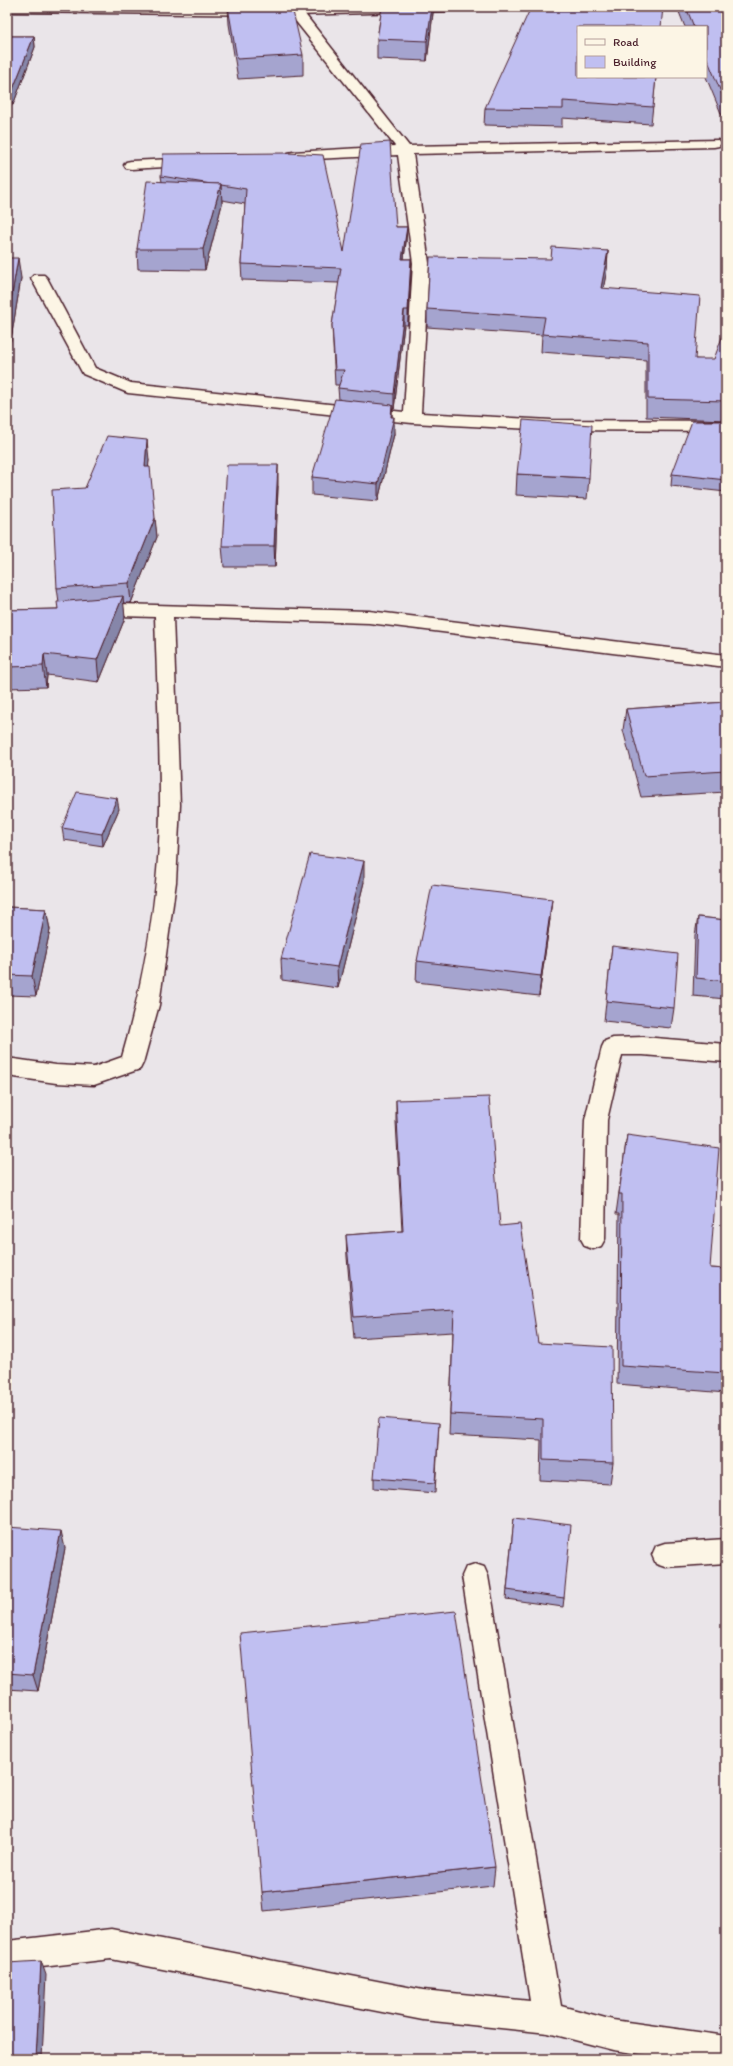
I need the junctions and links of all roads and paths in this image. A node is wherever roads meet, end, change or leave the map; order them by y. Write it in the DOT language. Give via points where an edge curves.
graph roads {
  1 [pos="446,7"];
  2 [pos="7,8"];
  3 [pos="23,8"];
  4 [pos="295,11"];
  5 [pos="714,143"];
  6 [pos="405,150"];
  7 [pos="280,157"];
  8 [pos="209,161"];
  9 [pos="131,165"];
  10 [pos="39,278"];
  11 [pos="412,418"];
  12 [pos="726,426"];
  13 [pos="164,611"];
  14 [pos="75,614"];
  15 [pos="726,661"];
  16 [pos="726,1053"];
  17 [pos="7,1067"];
  18 [pos="593,1238"];
  19 [pos="726,1551"];
  20 [pos="665,1555"];
  21 [pos="475,1576"];
  22 [pos="7,1956"];
  23 [pos="548,2018"];
  24 [pos="726,2051"];
  1 -- 4 [label="street"];
  2 -- 3 [label="street"];
  3 -- 4 [label="street"];
  4 -- 6 [label="street"];
  5 -- 6 [label="street"];
  6 -- 7 [label="street"];
  6 -- 11 [label="street" via="428,264"];
  8 -- 9 [label="street"];
  10 -- 11 [label="street" via="89,371 128,388"];
  11 -- 12 [label="street" via="551,425"];
  13 -- 14 [label="street" via="120,610"];
  13 -- 15 [label="street" via="369,617"];
  13 -- 17 [label="street" via="170,805 166,882 148,1005 132,1063 94,1076"];
  16 -- 18 [label="street" via="643,1046 613,1047 596,1120"];
  19 -- 20 [label="street"];
  21 -- 23 [label="street"];
  22 -- 23 [label="street" via="111,1944 423,2005"];
  23 -- 24 [label="street" via="613,2035"];
}
